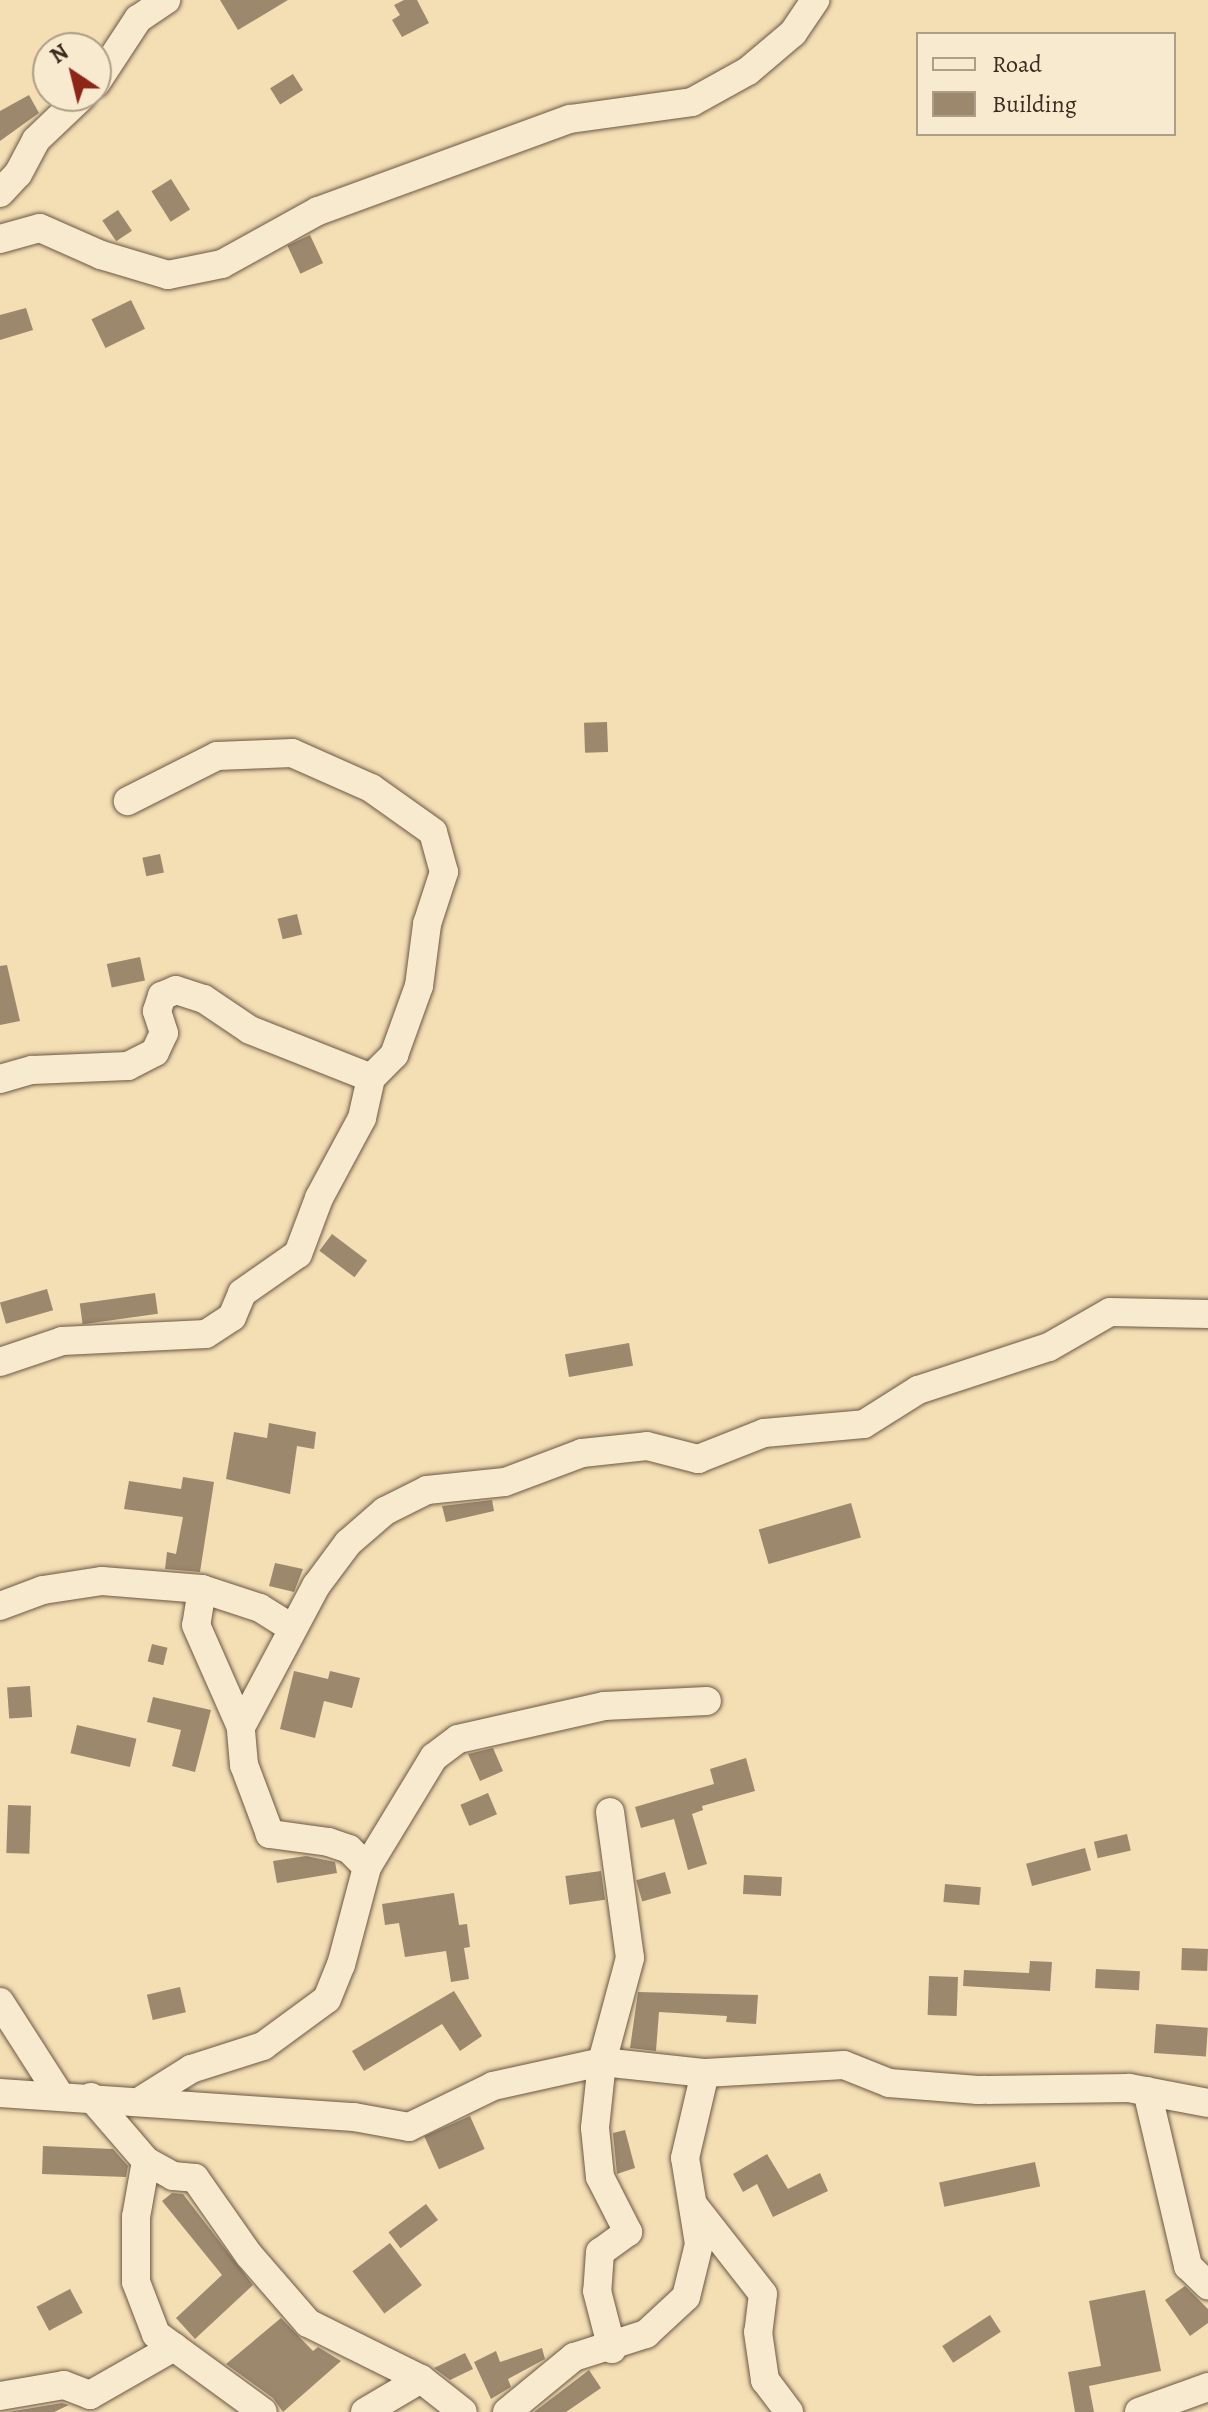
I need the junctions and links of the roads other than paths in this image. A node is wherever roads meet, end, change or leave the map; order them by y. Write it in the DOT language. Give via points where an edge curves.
graph roads {
  1 [pos="166,0"];
  2 [pos="815,0"];
  3 [pos="112,59"];
  4 [pos="65,112"];
  5 [pos="0,193"];
  6 [pos="0,239"];
  7 [pos="128,801"];
  8 [pos="371,1078"];
  9 [pos="0,1079"];
  10 [pos="1208,1314"];
  11 [pos="0,1362"];
  12 [pos="202,1589"];
  13 [pos="0,1606"];
  14 [pos="290,1627"];
  15 [pos="707,1701"];
  16 [pos="241,1727"];
  17 [pos="610,1812"];
  18 [pos="367,1867"];
  19 [pos="0,2002"];
  20 [pos="602,2062"];
  21 [pos="705,2073"];
  22 [pos="1147,2091"];
  23 [pos="0,2093"];
  24 [pos="60,2096"];
  25 [pos="91,2097"];
  26 [pos="143,2099"];
  27 [pos="1208,2103"];
  28 [pos="146,2161"];
  29 [pos="695,2206"];
  30 [pos="1208,2285"];
  31 [pos="174,2347"];
  32 [pos="612,2349"];
  33 [pos="421,2379"];
  34 [pos="1208,2387"];
  35 [pos="0,2396"];
  36 [pos="263,2412"];
  37 [pos="365,2412"];
  38 [pos="463,2412"];
  39 [pos="507,2412"];
  40 [pos="789,2412"];
  41 [pos="1139,2412"];
  1 -- 3 [label="street" via="138,19"];
  2 -- 6 [label="street" via="793,33 748,71 692,102 570,119 318,211 222,264 168,275 101,255 40,228"];
  4 -- 5 [label="street" via="36,140 18,174"];
  7 -- 8 [label="street" via="217,756 292,753 371,788 433,832 444,872 427,924 419,986 394,1055"];
  8 -- 9 [label="street" via="250,1030 204,999 176,990 162,996 157,1011 164,1033 155,1052 128,1066 32,1070"];
  8 -- 11 [label="street" via="362,1118 319,1198 298,1254 242,1293 232,1317 206,1334 62,1341"];
  10 -- 14 [label="street" via="1110,1312 1049,1347 918,1390 864,1424 764,1433 698,1459 647,1446 582,1453 518,1479 427,1490 385,1511 348,1543"];
  12 -- 13 [label="street" via="102,1581 43,1590"];
  12 -- 14 [label="street" via="260,1608"];
  12 -- 16 [label="street" via="196,1625"];
  14 -- 16 [label="street"];
  15 -- 18 [label="street" via="604,1706 458,1739 434,1757"];
  16 -- 18 [label="street" via="244,1765 270,1834 329,1842 349,1849"];
  17 -- 20 [label="street" via="630,1958"];
  18 -- 26 [label="street" via="327,1999 263,2046 191,2069"];
  19 -- 24 [label="street"];
  20 -- 21 [label="street"];
  20 -- 26 [label="street" via="493,2086 409,2127 354,2117"];
  20 -- 32 [label="street" via="595,2128 600,2177 628,2232 600,2252 597,2291"];
  21 -- 22 [label="street" via="844,2065 889,2083"];
  21 -- 29 [label="street" via="685,2158"];
  22 -- 27 [label="street"];
  22 -- 30 [label="street" via="1188,2266"];
  23 -- 24 [label="street"];
  24 -- 25 [label="street"];
  25 -- 26 [label="street"];
  25 -- 28 [label="street"];
  28 -- 31 [label="street" via="136,2217 136,2282 156,2334"];
  28 -- 33 [label="street" via="173,2176 195,2178 249,2255 308,2323"];
  29 -- 32 [label="street" via="699,2244 686,2297 646,2334"];
  29 -- 40 [label="street" via="763,2294 758,2332 765,2380"];
  31 -- 35 [label="street" via="90,2395 64,2385"];
  31 -- 36 [label="street"];
  32 -- 39 [label="street" via="574,2357"];
  33 -- 37 [label="street"];
  33 -- 38 [label="street"];
  34 -- 41 [label="street"];
}
